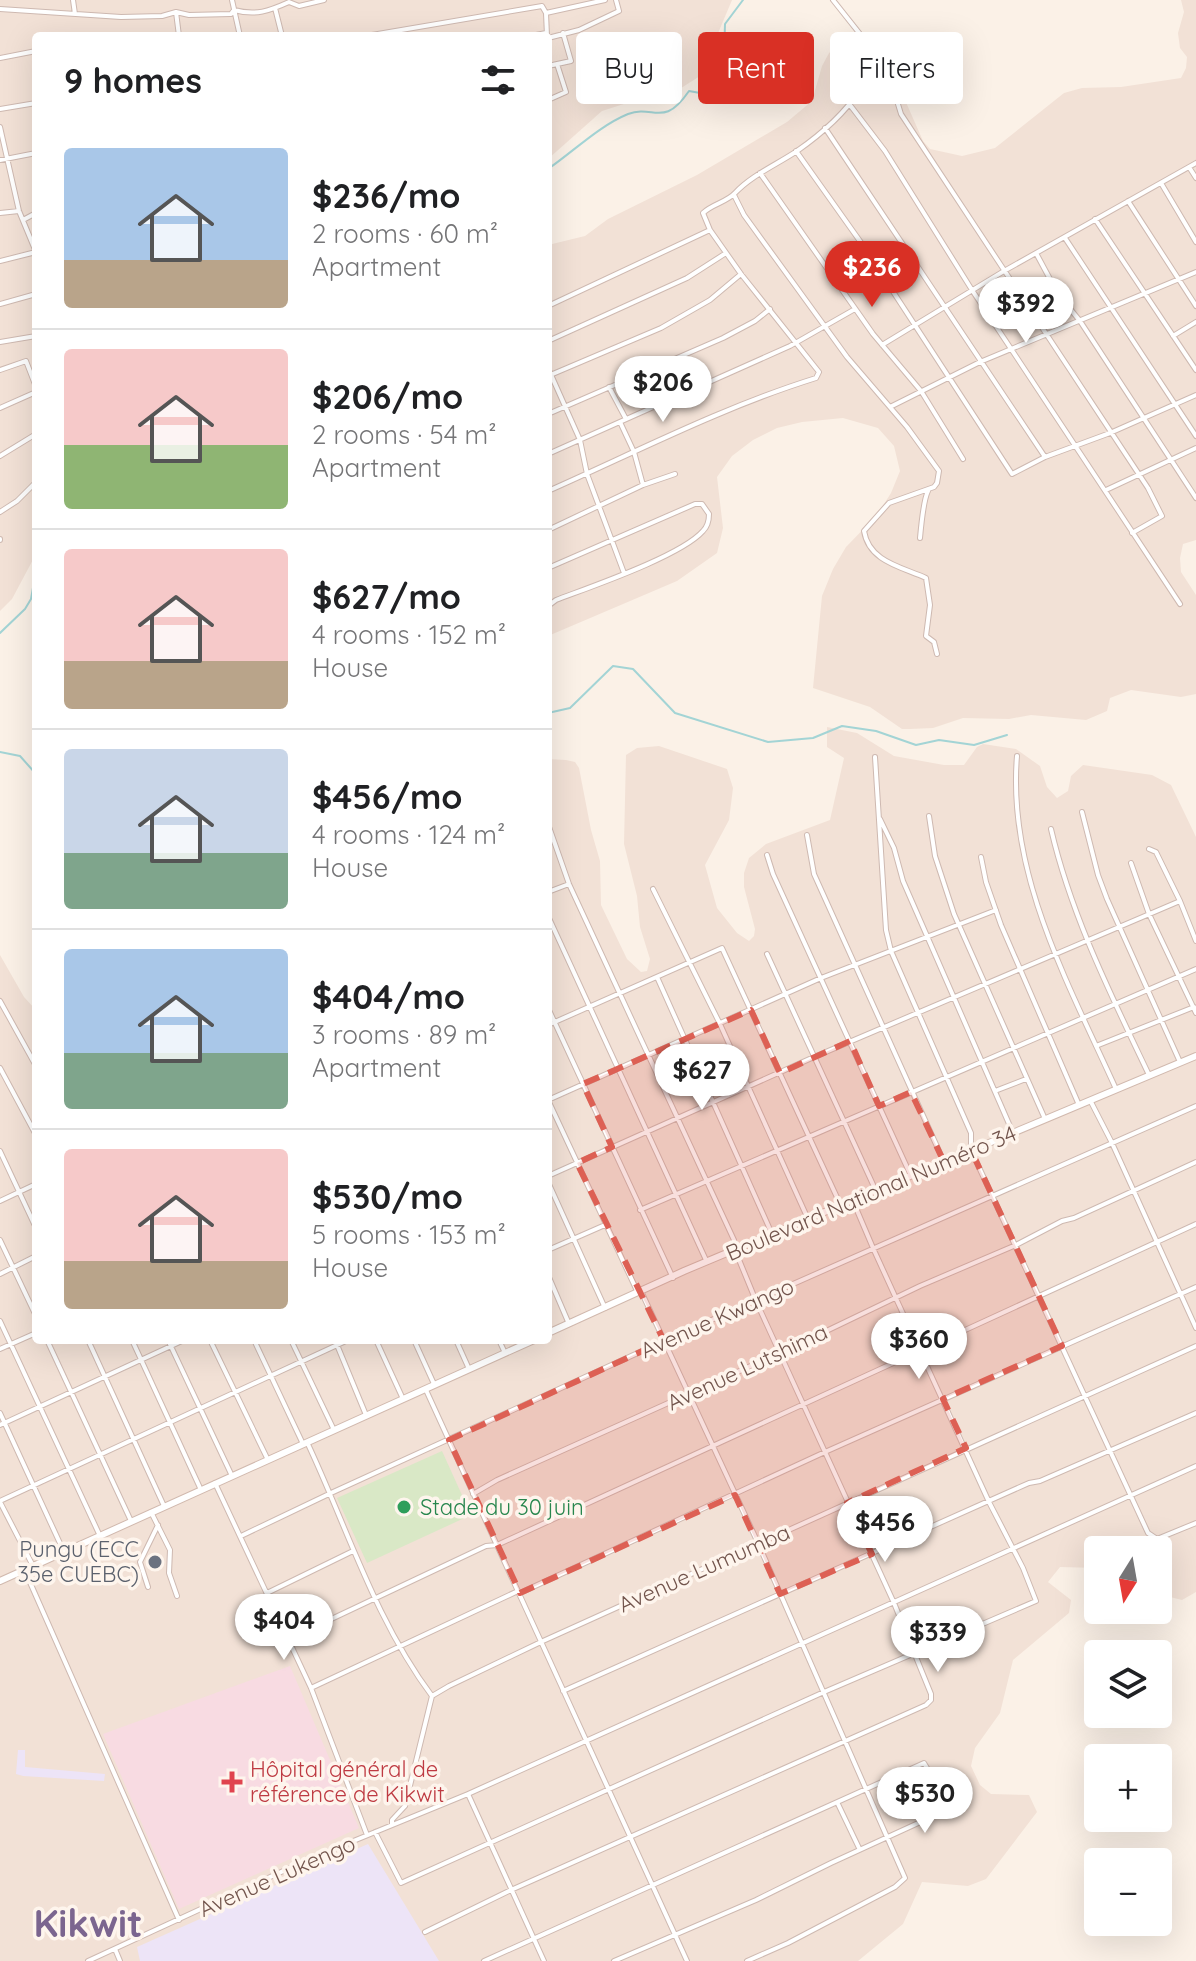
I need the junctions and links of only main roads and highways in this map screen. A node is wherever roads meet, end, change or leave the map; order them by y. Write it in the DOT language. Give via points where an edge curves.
graph roads {
  1 [pos="1196,1056"];
  2 [pos="552,1331"];
  3 [pos="525,1344"];
  4 [pos="0,1581"];
  1 -- 2 [label="main road, Boulevard National Numéro 34"];
  3 -- 4 [label="main road"];
}
